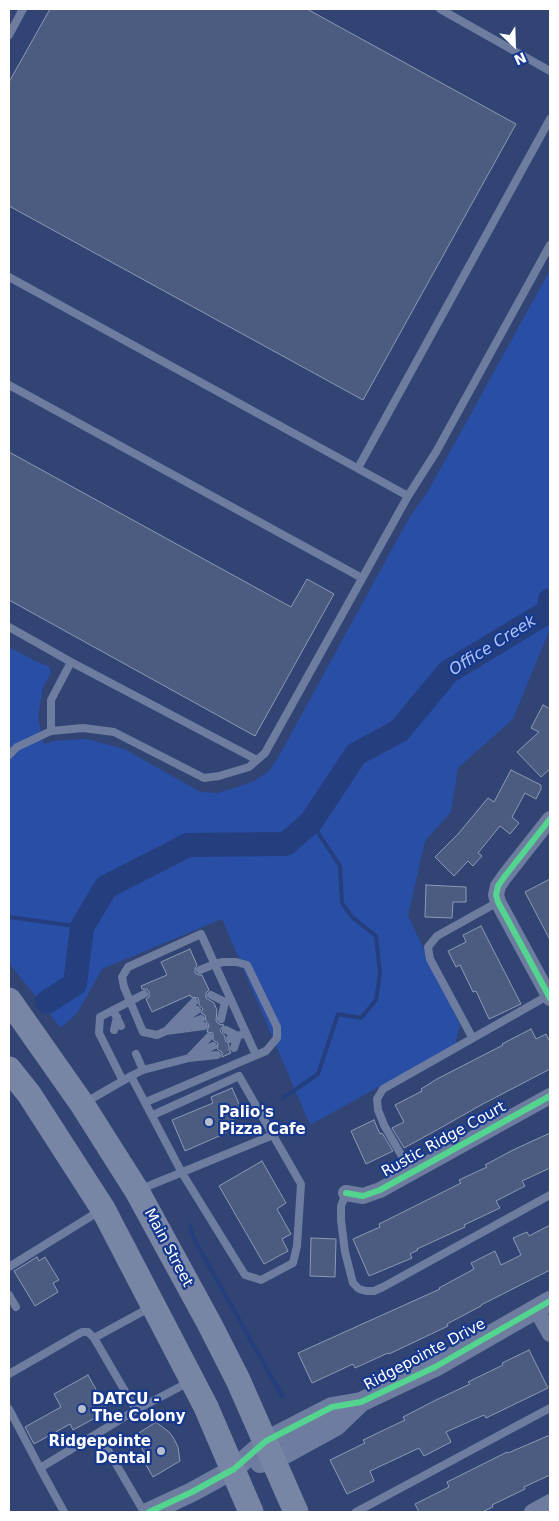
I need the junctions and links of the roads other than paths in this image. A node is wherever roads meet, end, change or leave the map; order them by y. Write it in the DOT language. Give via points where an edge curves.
graph roads {
  1 [pos="23,9"];
  2 [pos="440,9"];
  3 [pos="9,35"];
  4 [pos="550,71"];
  5 [pos="550,119"];
  6 [pos="550,245"];
  7 [pos="9,277"];
  8 [pos="9,385"];
  9 [pos="358,468"];
  10 [pos="408,496"];
  11 [pos="362,578"];
  12 [pos="9,627"];
  13 [pos="71,662"];
  14 [pos="51,731"];
  15 [pos="9,755"];
  16 [pos="257,760"];
  17 [pos="548,827"];
  18 [pos="498,902"];
  19 [pos="215,964"];
  20 [pos="200,970"];
  21 [pos="144,994"];
  22 [pos="550,996"];
  23 [pos="213,999"];
  24 [pos="9,1000"];
  25 [pos="228,1001"];
  26 [pos="130,1002"];
  27 [pos="194,1002"];
  28 [pos="198,1010"];
  29 [pos="115,1014"];
  30 [pos="220,1015"];
  31 [pos="203,1023"];
  32 [pos="226,1030"];
  33 [pos="166,1031"];
  34 [pos="242,1034"];
  35 [pos="209,1037"];
  36 [pos="472,1037"];
  37 [pos="230,1039"];
  38 [pos="213,1046"];
  39 [pos="234,1048"];
  40 [pos="217,1055"];
  41 [pos="256,1055"];
  42 [pos="189,1058"];
  43 [pos="141,1066"];
  44 [pos="9,1069"];
  45 [pos="131,1076"];
  46 [pos="123,1081"];
  47 [pos="550,1096"];
  48 [pos="146,1102"];
  49 [pos="82,1104"];
  50 [pos="152,1115"];
  51 [pos="273,1135"];
  52 [pos="182,1172"];
  53 [pos="411,1172"];
  54 [pos="137,1191"];
  55 [pos="346,1193"];
  56 [pos="550,1195"];
  57 [pos="103,1209"];
  58 [pos="9,1267"];
  59 [pos="9,1296"];
  60 [pos="543,1305"];
  61 [pos="154,1306"];
  62 [pos="16,1307"];
  63 [pos="550,1334"];
  64 [pos="94,1338"];
  65 [pos="9,1374"];
  66 [pos="192,1380"];
  67 [pos="550,1408"];
  68 [pos="9,1409"];
  69 [pos="136,1410"];
  70 [pos="98,1433"];
  71 [pos="270,1451"];
  72 [pos="40,1468"];
  73 [pos="234,1469"];
  74 [pos="64,1512"];
  75 [pos="144,1512"];
  76 [pos="149,1512"];
  77 [pos="251,1512"];
  78 [pos="296,1512"];
  79 [pos="356,1512"];
  1 -- 3 [label="lane"];
  2 -- 4 [label="lane"];
  5 -- 9 [label="lane"];
  6 -- 10 [label="lane" via="436,452"];
  7 -- 9 [label="lane"];
  8 -- 11 [label="lane"];
  9 -- 10 [label="lane"];
  10 -- 11 [label="lane"];
  11 -- 16 [label="lane" via="265,753"];
  12 -- 13 [label="lane"];
  13 -- 14 [label="lane" via="50,700"];
  13 -- 16 [label="lane"];
  14 -- 15 [label="lane" via="17,747"];
  14 -- 16 [label="lane" via="83,728 114,732 204,778 249,767"];
  17 -- 18 [label="street" via="504,876 498,886"];
  18 -- 22 [label="street"];
  18 -- 36 [label="lane" via="437,936 428,947 430,959"];
  19 -- 20 [label="lane"];
  19 -- 25 [label="lane"];
  19 -- 26 [label="lane" via="201,934 193,937 128,967 122,977"];
  19 -- 41 [label="lane" via="247,964 277,1028 274,1044"];
  21 -- 26 [label="lane"];
  22 -- 36 [label="lane"];
  23 -- 25 [label="lane"];
  24 -- 49 [label="main road, Main Street"];
  25 -- 30 [label="lane"];
  25 -- 34 [label="lane"];
  26 -- 29 [label="lane"];
  26 -- 33 [label="lane" via="143,1032 157,1035"];
  27 -- 33 [label="lane"];
  28 -- 33 [label="lane"];
  29 -- 29 [label="lane" via="121,1026"];
  29 -- 46 [label="lane" via="100,1017 99,1033"];
  31 -- 33 [label="lane"];
  32 -- 34 [label="lane"];
  34 -- 37 [label="lane"];
  34 -- 39 [label="lane"];
  34 -- 41 [label="lane"];
  35 -- 42 [label="lane"];
  36 -- 53 [label="lane" via="379,1094 381,1118"];
  38 -- 42 [label="lane"];
  40 -- 42 [label="lane"];
  41 -- 48 [label="lane"];
  42 -- 43 [label="lane"];
  43 -- 43 [label="lane" via="135,1054"];
  43 -- 45 [label="lane"];
  44 -- 57 [label="main road" via="29,1094"];
  45 -- 46 [label="lane"];
  45 -- 48 [label="lane"];
  46 -- 49 [label="lane"];
  47 -- 53 [label="street, Rustic Ridge Court"];
  48 -- 50 [label="lane"];
  49 -- 54 [label="main road, Main Street"];
  50 -- 51 [label="lane" via="239,1076"];
  50 -- 52 [label="lane"];
  51 -- 52 [label="lane"];
  51 -- 52 [label="lane" via="301,1184 297,1246 292,1263 261,1280 245,1275"];
  52 -- 54 [label="lane"];
  53 -- 55 [label="street, Rustic Ridge Court" via="363,1196"];
  54 -- 57 [label="main road"];
  54 -- 71 [label="main road, Main Street" via="213,1331"];
  55 -- 56 [label="lane" via="341,1206 345,1252 353,1283 366,1291 383,1288"];
  57 -- 58 [label="lane"];
  57 -- 61 [label="main road"];
  59 -- 62 [label="lane"];
  60 -- 63 [label="street"];
  60 -- 71 [label="street, Ridgepointe Drive" via="435,1367 361,1402 336,1426"];
  61 -- 64 [label="lane"];
  61 -- 66 [label="main road"];
  64 -- 65 [label="lane" via="88,1332 82,1332"];
  64 -- 69 [label="lane"];
  66 -- 69 [label="lane"];
  66 -- 73 [label="main road"];
  67 -- 79 [label="lane"];
  68 -- 72 [label="lane"];
  69 -- 70 [label="lane"];
  70 -- 72 [label="lane"];
  70 -- 75 [label="lane"];
  71 -- 73 [label="street, Ridgepointe Drive"];
  71 -- 78 [label="main road, Main Street"];
  72 -- 74 [label="lane"];
  73 -- 76 [label="street, Ridgepointe Drive"];
  73 -- 77 [label="main road"];
}
